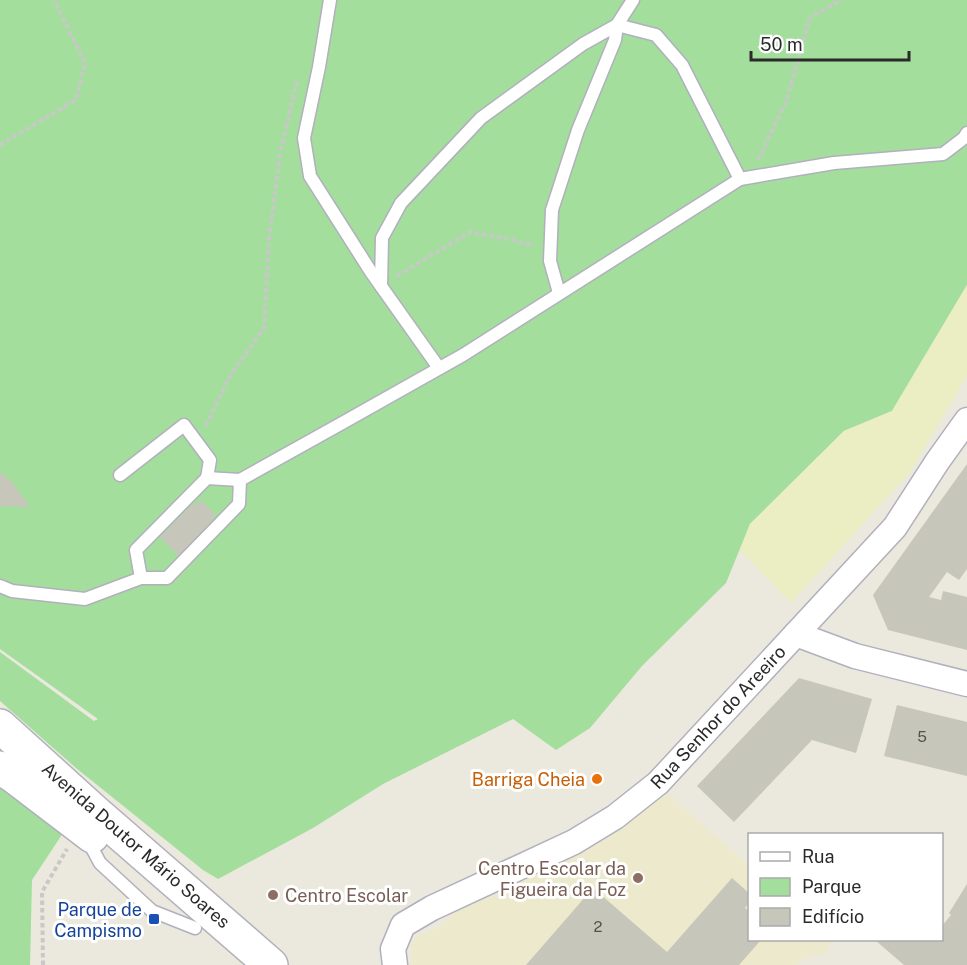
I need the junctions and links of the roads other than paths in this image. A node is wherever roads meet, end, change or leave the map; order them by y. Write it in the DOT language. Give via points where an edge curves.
graph roads {
  1 [pos="330,0"];
  2 [pos="633,0"];
  3 [pos="617,25"];
  4 [pos="967,133"];
  5 [pos="745,178"];
  6 [pos="381,286"];
  7 [pos="559,293"];
  8 [pos="439,368"];
  9 [pos="967,420"];
  10 [pos="120,475"];
  11 [pos="207,478"];
  12 [pos="240,480"];
  13 [pos="141,578"];
  14 [pos="0,586"];
  15 [pos="796,634"];
  16 [pos="967,684"];
  17 [pos="0,726"];
  18 [pos="0,768"];
  19 [pos="237,965"];
  20 [pos="271,965"];
  21 [pos="395,965"];
  1 -- 6 [label="lane" via="304,138 310,176"];
  2 -- 3 [label="lane"];
  3 -- 5 [label="lane" via="656,35 682,65"];
  3 -- 6 [label="lane" via="583,44 481,118 401,204 382,238"];
  3 -- 7 [label="lane" via="615,40 578,130 552,210 550,261"];
  4 -- 5 [label="lane" via="943,154 834,163"];
  5 -- 7 [label="lane"];
  6 -- 8 [label="lane"];
  7 -- 8 [label="lane"];
  8 -- 12 [label="lane"];
  9 -- 15 [label="street, Rua Senhor do Areeiro" via="895,528"];
  10 -- 11 [label="lane" via="184,425 210,460"];
  11 -- 12 [label="lane"];
  11 -- 13 [label="lane" via="136,550"];
  12 -- 13 [label="lane" via="239,504 167,578"];
  13 -- 14 [label="lane" via="85,599 12,591"];
  15 -- 16 [label="street" via="855,657"];
  15 -- 21 [label="street, Rua Senhor do Areeiro" via="658,783 615,817 574,842 402,925 393,950"];
  17 -- 20 [label="main road, Avenida Doutor Mário Soares"];
  18 -- 19 [label="main road, Avenida Doutor Mário Soares" via="80,825"];
}
